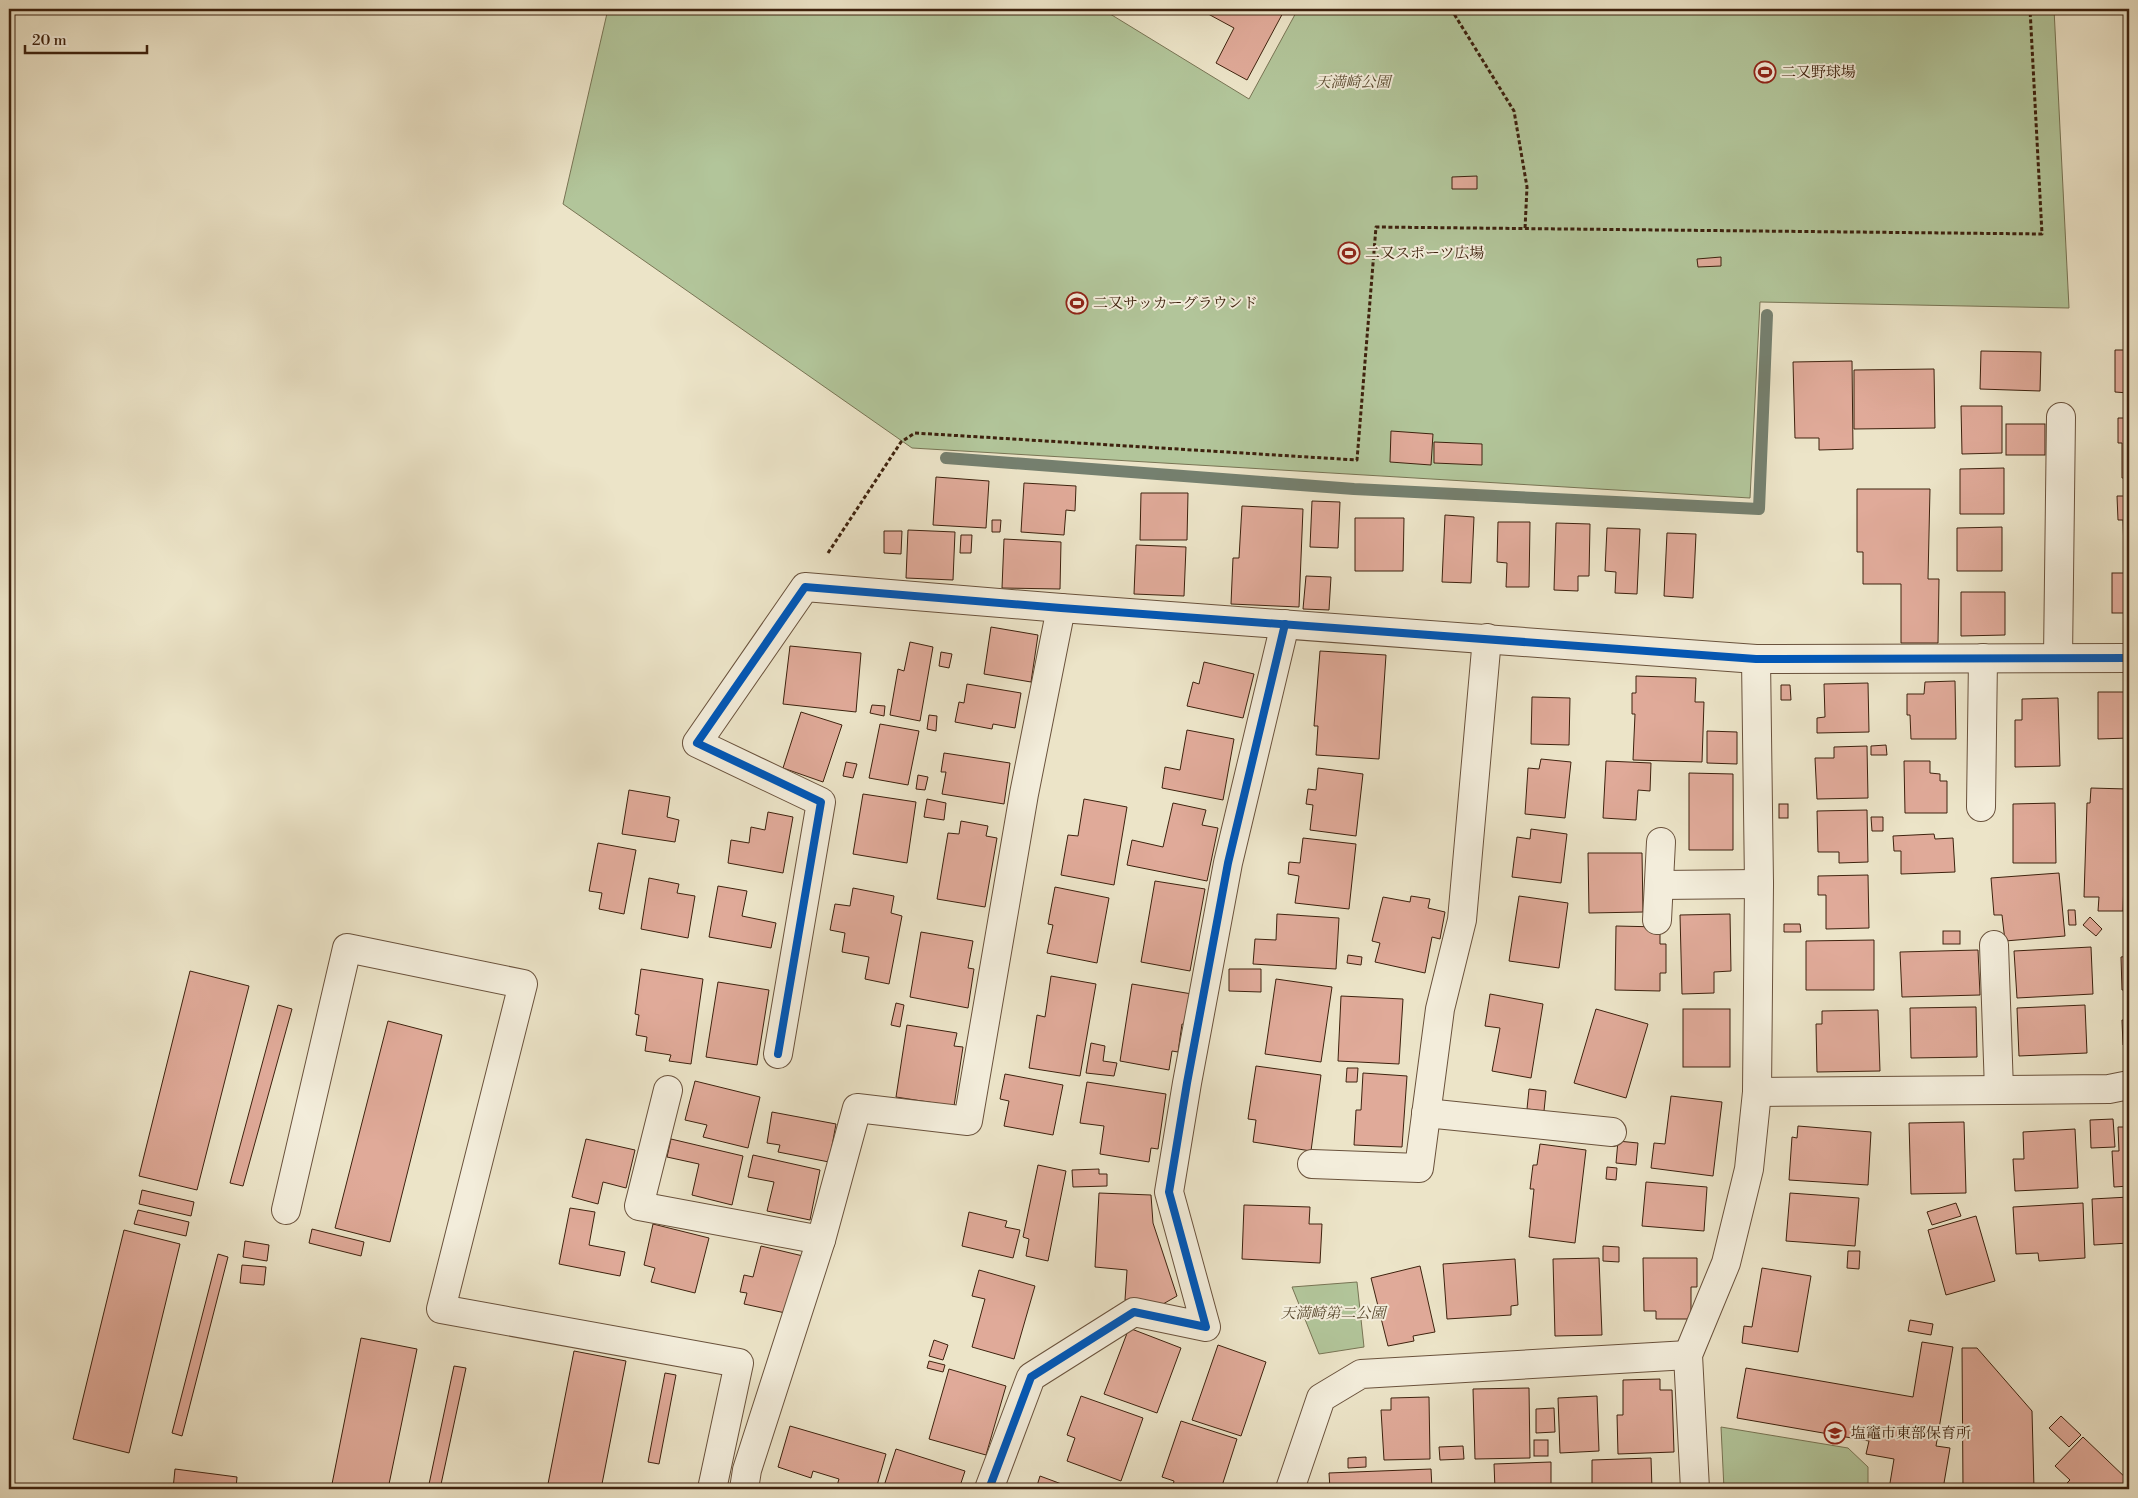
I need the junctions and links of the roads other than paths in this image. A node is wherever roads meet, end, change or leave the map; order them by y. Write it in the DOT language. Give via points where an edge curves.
graph roads {
  1 [pos="2061,417"];
  2 [pos="1061,608"];
  3 [pos="1285,624"];
  4 [pos="1487,638"];
  5 [pos="1983,658"];
  6 [pos="2058,658"];
  7 [pos="2129,658"];
  8 [pos="1756,659"];
  9 [pos="1981,807"];
  10 [pos="1661,842"];
  11 [pos="1759,884"];
  12 [pos="1659,885"];
  13 [pos="1657,920"];
  14 [pos="1994,945"];
  15 [pos="778,1054"];
  16 [pos="2129,1085"];
  17 [pos="668,1090"];
  18 [pos="1998,1090"];
  19 [pos="1757,1092"];
  20 [pos="1426,1113"];
  21 [pos="1612,1132"];
  22 [pos="1312,1164"];
  23 [pos="286,1210"];
  24 [pos="821,1240"];
  25 [pos="1688,1355"];
  26 [pos="712,1489"];
  27 [pos="744,1489"];
  28 [pos="989,1489"];
  29 [pos="1290,1489"];
  30 [pos="1695,1489"];
  1 -- 6 [label="street"];
  2 -- 3 [label="street"];
  2 -- 15 [label="street" via="805,587 697,744 821,802"];
  2 -- 24 [label="street" via="1024,794 968,1121 856,1108"];
  3 -- 4 [label="street"];
  3 -- 28 [label="street" via="1228,863 1186,1083 1169,1192 1206,1327 1134,1312 1030,1377"];
  4 -- 8 [label="street"];
  4 -- 20 [label="street" via="1462,920 1440,1009"];
  5 -- 6 [label="street"];
  5 -- 8 [label="street"];
  5 -- 9 [label="street"];
  6 -- 7 [label="street"];
  8 -- 11 [label="street"];
  10 -- 12 [label="street"];
  11 -- 12 [label="street"];
  11 -- 19 [label="street"];
  12 -- 13 [label="street"];
  14 -- 18 [label="street"];
  16 -- 18 [label="street" via="2109,1089"];
  17 -- 24 [label="street" via="639,1206"];
  18 -- 19 [label="street"];
  19 -- 25 [label="street" via="1749,1169 1726,1263"];
  20 -- 21 [label="street"];
  20 -- 22 [label="street" via="1418,1168"];
  23 -- 26 [label="street" via="347,948 522,984 441,1309 739,1363"];
  24 -- 27 [label="street" via="747,1470"];
  25 -- 29 [label="street" via="1361,1374 1321,1398"];
  25 -- 30 [label="street"];
}
